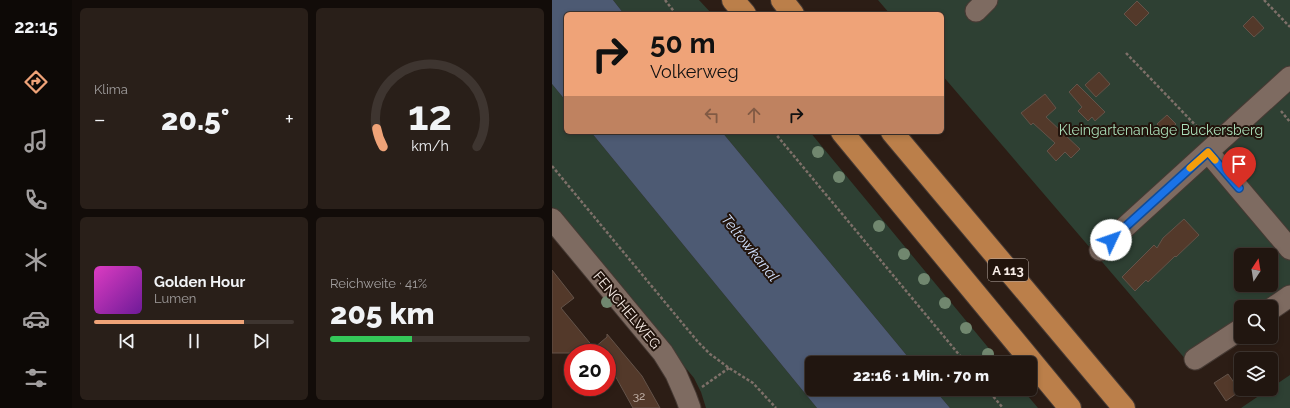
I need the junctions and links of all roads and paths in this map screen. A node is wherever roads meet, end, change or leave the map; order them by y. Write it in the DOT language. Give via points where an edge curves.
graph roads {
  1 [pos="665,0"];
  2 [pos="733,0"];
  3 [pos="782,0"];
  4 [pos="1264,0"];
  5 [pos="674,12"];
  6 [pos="743,12"];
  7 [pos="791,12"];
  8 [pos="1290,27"];
  9 [pos="1126,53"];
  10 [pos="1290,77"];
  11 [pos="776,134"];
  12 [pos="844,134"];
  13 [pos="894,134"];
  14 [pos="1212,148"];
  15 [pos="552,166"];
  16 [pos="552,219"];
  17 [pos="1290,249"];
  18 [pos="1100,250"];
  19 [pos="1290,296"];
  20 [pos="1278,304"];
  21 [pos="1234,334"];
  22 [pos="960,356"];
  23 [pos="1195,359"];
  24 [pos="729,368"];
  25 [pos="701,388"];
  26 [pos="994,396"];
  27 [pos="690,408"];
  28 [pos="776,408"];
  29 [pos="1003,408"];
  30 [pos="1070,408"];
  31 [pos="1124,408"];
  1 -- 5 [label="path"];
  2 -- 6 [label="highway"];
  3 -- 7 [label="highway"];
  4 -- 8 [label="path"];
  9 -- 14 [label="path"];
  10 -- 14 [label="street"];
  11 -- 22 [label="path"];
  12 -- 30 [label="highway, A 113"];
  13 -- 31 [label="highway, A 113"];
  14 -- 17 [label="street"];
  14 -- 18 [label="street"];
  15 -- 24 [label="path" via="698,342"];
  16 -- 27 [label="street, FENCHELWEG" via="663,353 676,374"];
  19 -- 20 [label="street"];
  21 -- 23 [label="street"];
  24 -- 25 [label="path"];
  24 -- 28 [label="path" via="753,382"];
  26 -- 29 [label="path"];
}
